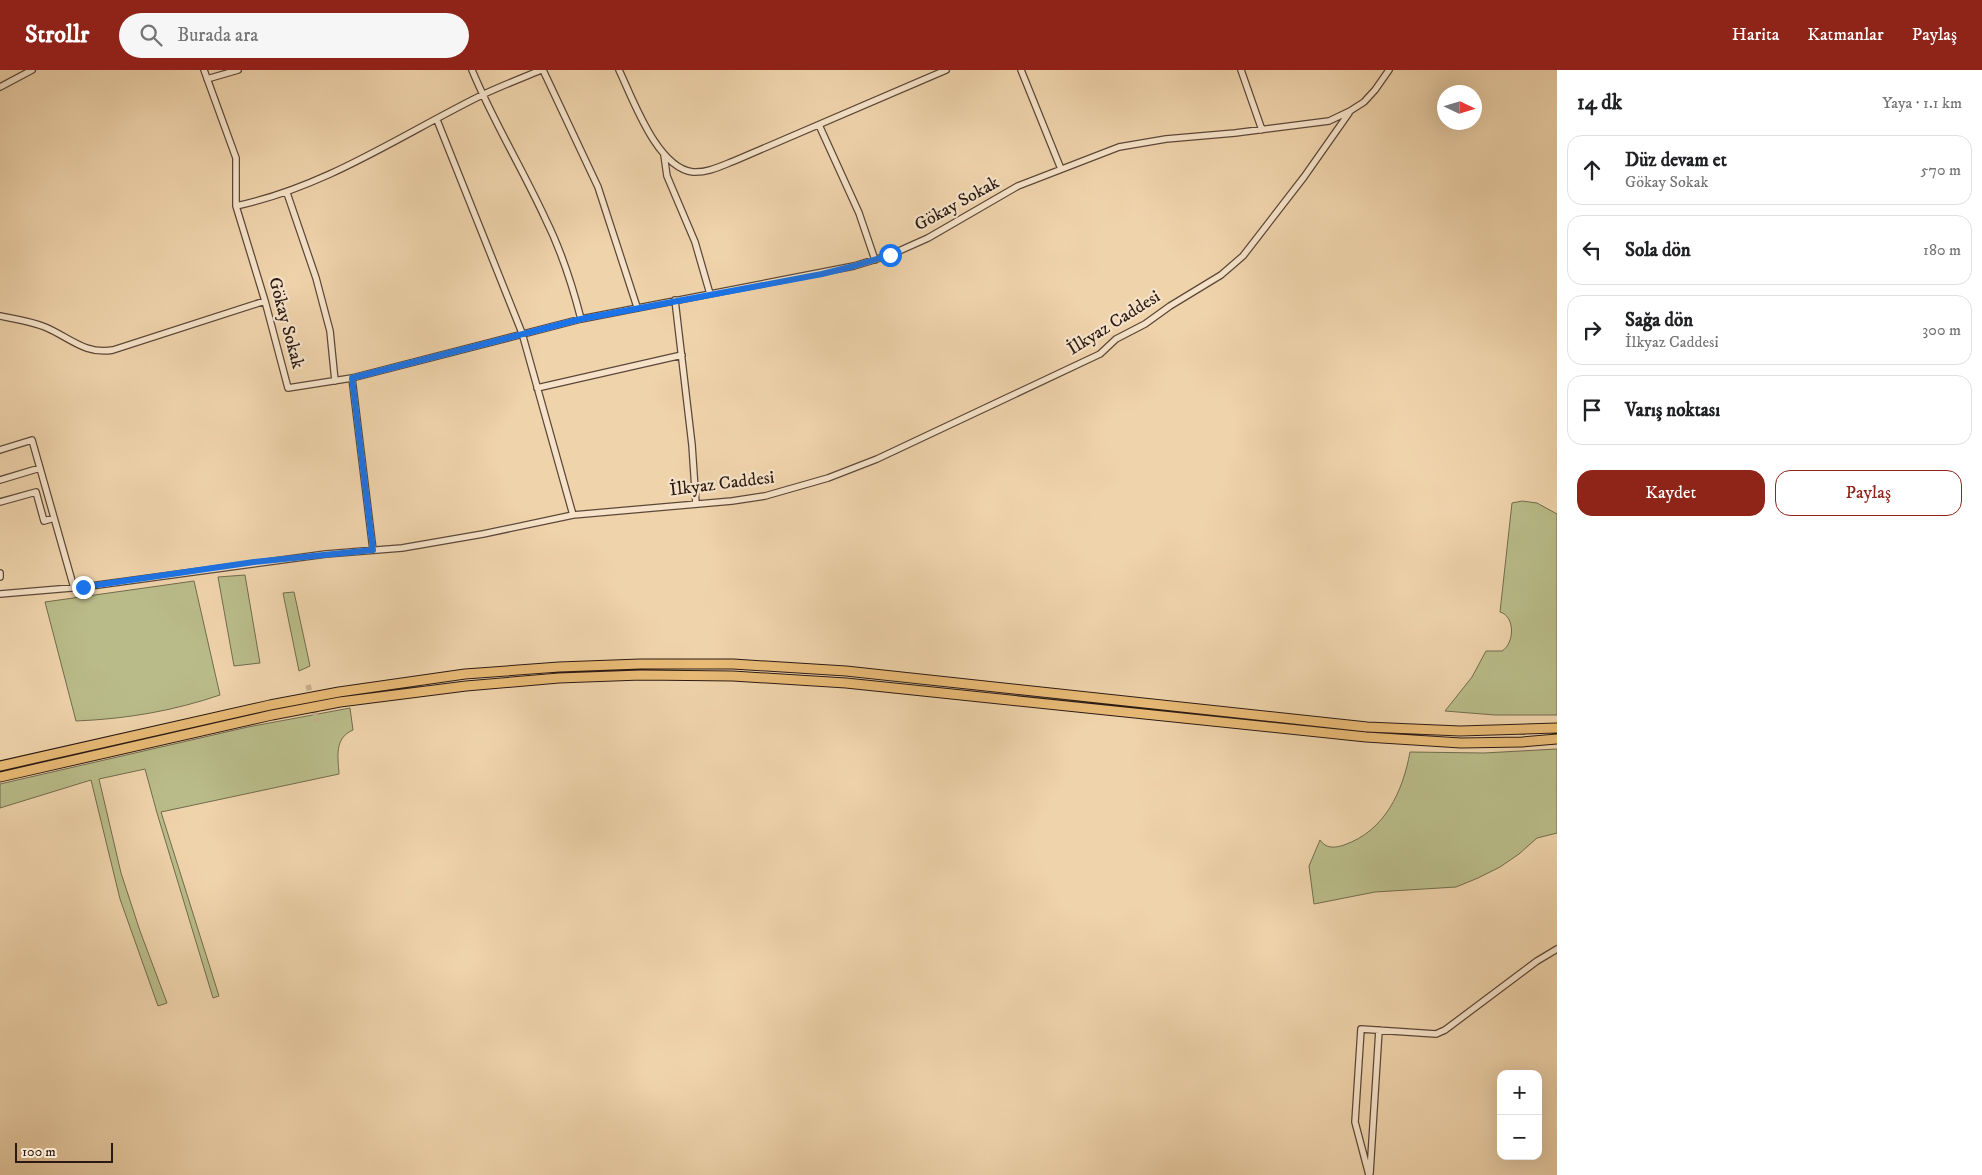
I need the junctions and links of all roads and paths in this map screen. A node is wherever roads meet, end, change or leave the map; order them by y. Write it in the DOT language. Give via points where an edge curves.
graph roads {
  1 [pos="32,70"];
  2 [pos="204,70"];
  3 [pos="238,70"];
  4 [pos="472,70"];
  5 [pos="542,70"];
  6 [pos="619,70"];
  7 [pos="946,70"];
  8 [pos="1021,70"];
  9 [pos="1241,70"];
  10 [pos="1389,70"];
  11 [pos="207,79"];
  12 [pos="0,87"];
  13 [pos="482,95"];
  14 [pos="1350,111"];
  15 [pos="437,120"];
  16 [pos="819,125"];
  17 [pos="1262,130"];
  18 [pos="664,155"];
  19 [pos="1061,169"];
  20 [pos="287,192"];
  21 [pos="236,206"];
  22 [pos="875,260"];
  23 [pos="710,294"];
  24 [pos="675,300"];
  25 [pos="265,301"];
  26 [pos="637,307"];
  27 [pos="0,316"];
  28 [pos="581,319"];
  29 [pos="522,333"];
  30 [pos="682,355"];
  31 [pos="352,378"];
  32 [pos="335,381"];
  33 [pos="537,388"];
  34 [pos="0,450"];
  35 [pos="40,468"];
  36 [pos="0,480"];
  37 [pos="0,502"];
  38 [pos="696,504"];
  39 [pos="573,515"];
  40 [pos="54,518"];
  41 [pos="373,550"];
  42 [pos="74,588"];
  43 [pos="0,594"];
  44 [pos="1557,728"];
  45 [pos="1557,739"];
  46 [pos="0,766"];
  47 [pos="0,777"];
  48 [pos="1557,949"];
  49 [pos="1379,1030"];
  50 [pos="1370,1175"];
  1 -- 12 [label="street"];
  2 -- 11 [label="street, Gökay Sokak"];
  3 -- 11 [label="street"];
  4 -- 13 [label="street"];
  5 -- 13 [label="street"];
  5 -- 26 [label="street" via="598,186"];
  6 -- 18 [label="street"];
  7 -- 16 [label="street"];
  8 -- 19 [label="street"];
  9 -- 17 [label="street"];
  10 -- 14 [label="street, Gökay Sokak" via="1370,96"];
  11 -- 21 [label="street, Gökay Sokak" via="236,158"];
  13 -- 15 [label="street"];
  13 -- 28 [label="street" via="552,234"];
  14 -- 17 [label="street, Gökay Sokak" via="1322,123"];
  14 -- 38 [label="street, İlkyaz Caddesi" via="1243,256 1221,275 1116,339 1100,354 845,472 765,496"];
  15 -- 20 [label="street" via="323,178"];
  15 -- 29 [label="street"];
  16 -- 18 [label="street" via="702,172 682,169"];
  16 -- 22 [label="street" via="858,212"];
  17 -- 19 [label="street, Gökay Sokak" via="1134,144"];
  18 -- 23 [label="street" via="667,176 695,242"];
  19 -- 22 [label="street, Gökay Sokak" via="1018,186 928,238"];
  20 -- 21 [label="street"];
  20 -- 32 [label="street" via="330,331"];
  21 -- 25 [label="street, Gökay Sokak"];
  22 -- 23 [label="street, Gökay Sokak" via="822,274"];
  23 -- 24 [label="street, Gökay Sokak"];
  24 -- 26 [label="street, Gökay Sokak"];
  24 -- 30 [label="street"];
  25 -- 27 [label="street" via="113,350 101,351 83,348 38,324"];
  25 -- 32 [label="street, Gökay Sokak" via="288,388"];
  26 -- 28 [label="street, Gökay Sokak"];
  28 -- 29 [label="street, Gökay Sokak"];
  29 -- 31 [label="street, Gökay Sokak"];
  29 -- 33 [label="street"];
  30 -- 33 [label="street"];
  30 -- 38 [label="street"];
  31 -- 32 [label="street, Gökay Sokak"];
  31 -- 41 [label="street"];
  33 -- 39 [label="street"];
  34 -- 35 [label="street" via="32,440"];
  35 -- 36 [label="street"];
  35 -- 40 [label="street"];
  37 -- 40 [label="street" via="36,492 44,521"];
  38 -- 39 [label="street, İlkyaz Caddesi"];
  39 -- 41 [label="street, İlkyaz Caddesi" via="402,548"];
  40 -- 42 [label="street"];
  41 -- 42 [label="street, İlkyaz Caddesi" via="254,562"];
  42 -- 43 [label="street, İlkyaz Caddesi"];
  44 -- 46 [label="highway" via="1460,731 1367,727 846,672 733,664 640,664 465,674 339,692"];
  45 -- 47 [label="highway" via="1461,743 1366,737 846,682 641,675 466,686 340,702"];
  48 -- 49 [label="street" via="1445,1030 1436,1034"];
  49 -- 50 [label="street"];
  49 -- 50 [label="street" via="1361,1029 1355,1122"];
}
